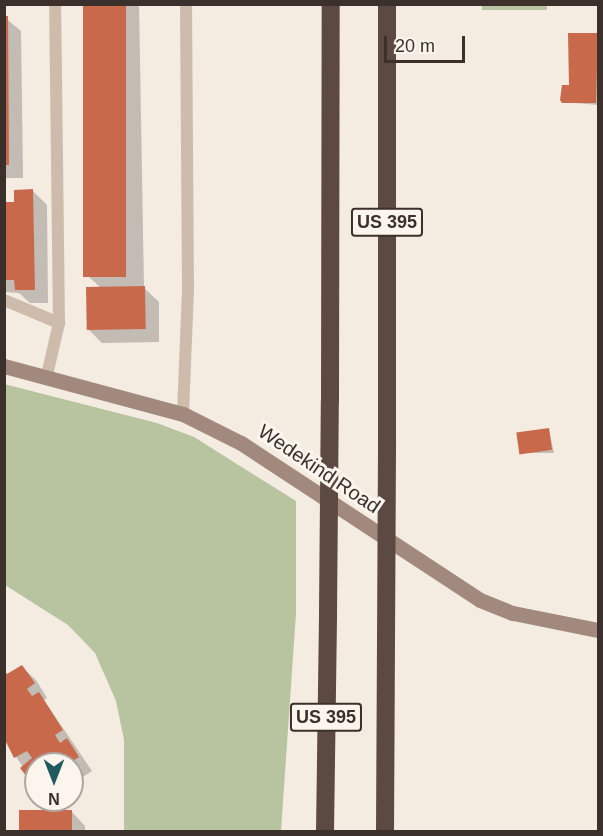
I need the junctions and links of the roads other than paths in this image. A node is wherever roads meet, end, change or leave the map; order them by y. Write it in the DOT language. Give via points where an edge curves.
graph roads {
  1 [pos="56,4"];
  2 [pos="186,4"];
  3 [pos="331,4"];
  4 [pos="387,4"];
  5 [pos="4,300"];
  6 [pos="59,323"];
  7 [pos="4,366"];
  8 [pos="47,375"];
  9 [pos="183,414"];
  10 [pos="598,630"];
  11 [pos="386,726"];
  12 [pos="325,828"];
  13 [pos="386,831"];
  14 [pos="396,831"];
  1 -- 6 [label="lane"];
  2 -- 9 [label="lane" via="188,290"];
  3 -- 12 [label="highway, US 395, bridge"];
  4 -- 11 [label="highway, US 395, bridge"];
  5 -- 6 [label="lane"];
  6 -- 8 [label="lane"];
  7 -- 8 [label="street, Wedekind Road"];
  8 -- 9 [label="street, Wedekind Road"];
  9 -- 10 [label="street, Wedekind Road" via="241,443 480,600 513,613"];
  11 -- 13 [label="highway, US 395"];
  11 -- 14 [label="highway"];
}
